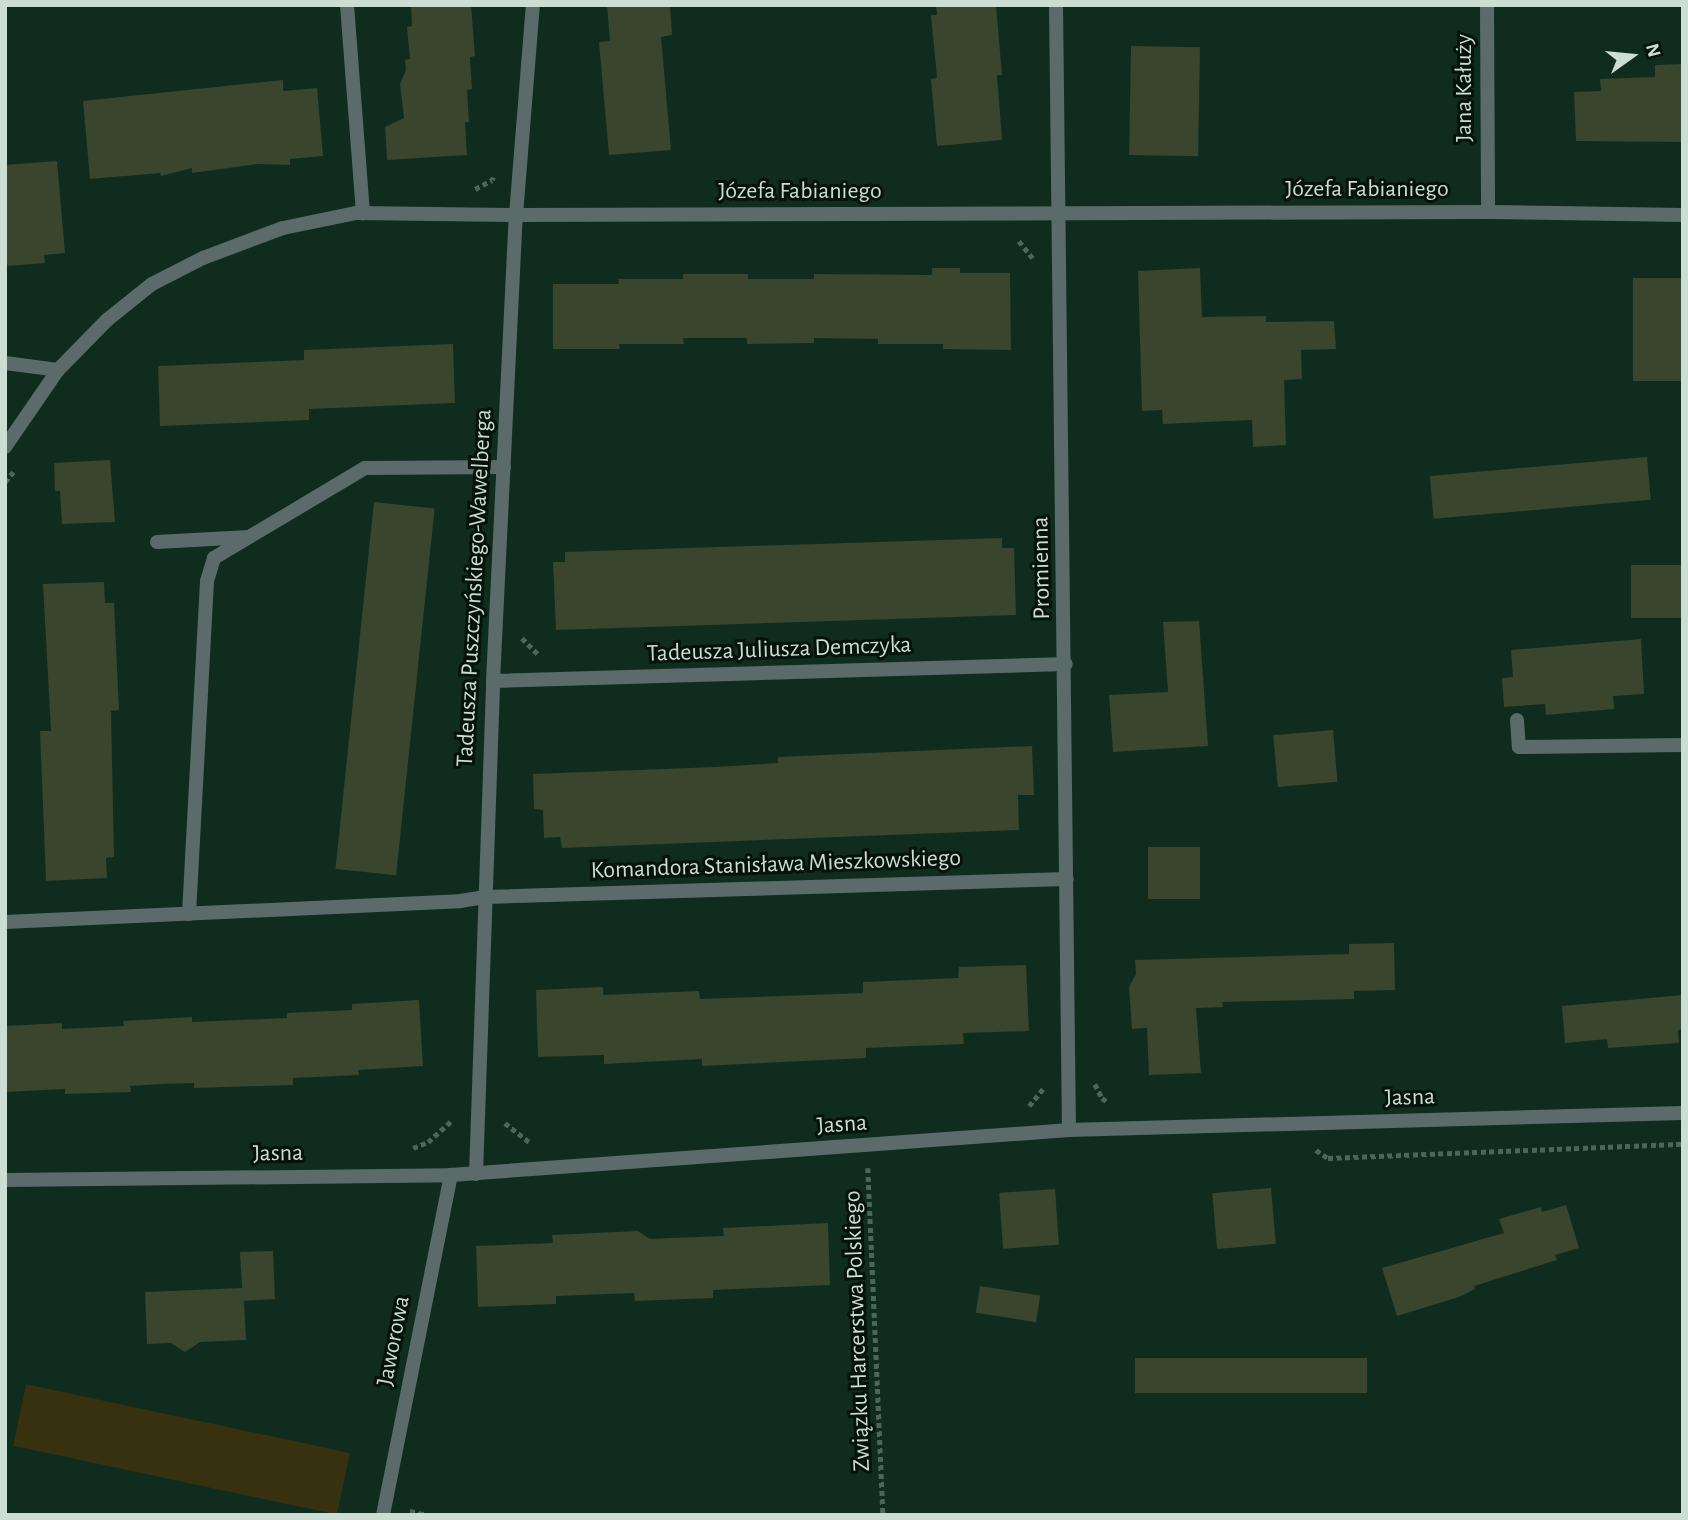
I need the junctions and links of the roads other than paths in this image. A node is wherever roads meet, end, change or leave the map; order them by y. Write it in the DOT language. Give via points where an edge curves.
graph roads {
  1 [pos="347,5"];
  2 [pos="533,5"];
  3 [pos="1056,5"];
  4 [pos="1487,5"];
  5 [pos="1488,212"];
  6 [pos="363,213"];
  7 [pos="1060,214"];
  8 [pos="516,215"];
  9 [pos="1683,215"];
  10 [pos="5,363"];
  11 [pos="58,370"];
  12 [pos="5,447"];
  13 [pos="503,467"];
  14 [pos="250,537"];
  15 [pos="157,542"];
  16 [pos="1066,664"];
  17 [pos="493,681"];
  18 [pos="1517,720"];
  19 [pos="1683,745"];
  20 [pos="1067,879"];
  21 [pos="485,897"];
  22 [pos="189,914"];
  23 [pos="5,922"];
  24 [pos="1683,1113"];
  25 [pos="1069,1130"];
  26 [pos="476,1174"];
  27 [pos="450,1175"];
  28 [pos="5,1180"];
  29 [pos="383,1515"];
  1 -- 6 [label="street"];
  2 -- 8 [label="street, Tadeusza Puszczyńskiego-Wawelberga"];
  3 -- 7 [label="street, Promienna"];
  4 -- 5 [label="street, Jana Kałuży"];
  5 -- 7 [label="street, Józefa Fabianiego"];
  5 -- 9 [label="street, Józefa Fabianiego"];
  6 -- 8 [label="street, Józefa Fabianiego"];
  6 -- 11 [label="street, Józefa Fabianiego" via="283,228 183,268 152,284 116,313"];
  7 -- 8 [label="street, Józefa Fabianiego"];
  7 -- 16 [label="street, Promienna"];
  8 -- 13 [label="street, Tadeusza Puszczyńskiego-Wawelberga"];
  10 -- 11 [label="street"];
  11 -- 12 [label="street, Józefa Fabianiego"];
  13 -- 14 [label="street" via="365,468"];
  13 -- 17 [label="street, Tadeusza Puszczyńskiego-Wawelberga"];
  14 -- 15 [label="street"];
  14 -- 22 [label="street" via="214,558 207,581"];
  16 -- 17 [label="street, Tadeusza Juliusza Demczyka"];
  16 -- 20 [label="street, Promienna"];
  17 -- 21 [label="street, Tadeusza Puszczyńskiego-Wawelberga"];
  18 -- 19 [label="street" via="1519,747"];
  20 -- 21 [label="street, Komandora Stanisława Mieszkowskiego"];
  20 -- 25 [label="street, Promienna"];
  21 -- 22 [label="street, Komandora Stanisława Mieszkowskiego"];
  21 -- 26 [label="street, Tadeusza Puszczyńskiego-Wawelberga"];
  22 -- 23 [label="street, Komandora Stanisława Mieszkowskiego"];
  24 -- 25 [label="street, Jasna"];
  25 -- 26 [label="street, Jasna"];
  26 -- 27 [label="street, Jasna"];
  27 -- 28 [label="street, Jasna"];
  27 -- 29 [label="street, Jaworowa"];
}
